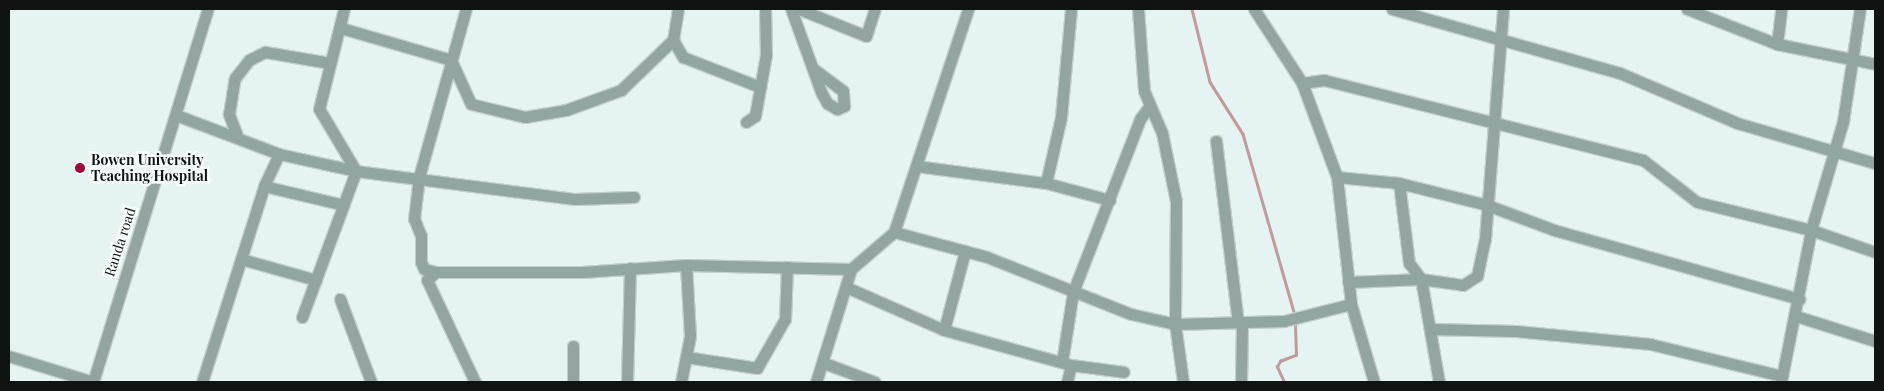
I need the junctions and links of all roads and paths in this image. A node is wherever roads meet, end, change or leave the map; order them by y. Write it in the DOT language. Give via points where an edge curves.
graph roads {
  1 [pos="208,9"];
  2 [pos="344,9"];
  3 [pos="466,9"];
  4 [pos="678,9"];
  5 [pos="765,9"];
  6 [pos="791,9"];
  7 [pos="799,9"];
  8 [pos="876,9"];
  9 [pos="968,9"];
  10 [pos="1071,9"];
  11 [pos="1138,9"];
  12 [pos="1254,9"];
  13 [pos="1392,9"];
  14 [pos="1503,9"];
  15 [pos="1687,9"];
  16 [pos="1781,9"];
  17 [pos="1860,9"];
  18 [pos="340,28"];
  19 [pos="1498,35"];
  20 [pos="673,40"];
  21 [pos="1777,44"];
  22 [pos="451,60"];
  23 [pos="1850,60"];
  24 [pos="330,63"];
  25 [pos="1875,64"];
  26 [pos="813,68"];
  27 [pos="1302,83"];
  28 [pos="760,87"];
  29 [pos="1150,104"];
  30 [pos="176,115"];
  31 [pos="1493,120"];
  32 [pos="746,122"];
  33 [pos="238,138"];
  34 [pos="1216,141"];
  35 [pos="1836,151"];
  36 [pos="279,154"];
  37 [pos="1875,163"];
  38 [pos="916,166"];
  39 [pos="356,171"];
  40 [pos="419,177"];
  41 [pos="1337,177"];
  42 [pos="1046,183"];
  43 [pos="1399,183"];
  44 [pos="264,186"];
  45 [pos="634,197"];
  46 [pos="1110,200"];
  47 [pos="344,205"];
  48 [pos="1487,205"];
  49 [pos="1812,230"];
  50 [pos="894,232"];
  51 [pos="965,251"];
  52 [pos="1875,252"];
  53 [pos="241,259"];
  54 [pos="686,265"];
  55 [pos="788,267"];
  56 [pos="630,268"];
  57 [pos="851,268"];
  58 [pos="436,272"];
  59 [pos="1421,279"];
  60 [pos="316,280"];
  61 [pos="1348,282"];
  62 [pos="846,287"];
  63 [pos="1073,292"];
  64 [pos="340,298"];
  65 [pos="1799,298"];
  66 [pos="1351,304"];
  67 [pos="1796,316"];
  68 [pos="302,317"];
  69 [pos="1240,323"];
  70 [pos="1175,324"];
  71 [pos="1431,329"];
  72 [pos="944,330"];
  73 [pos="1875,341"];
  74 [pos="573,346"];
  75 [pos="9,356"];
  76 [pos="686,357"];
  77 [pos="824,363"];
  78 [pos="1067,364"];
  79 [pos="1124,372"];
  80 [pos="1781,379"];
  81 [pos="89,382"];
  82 [pos="202,382"];
  83 [pos="371,382"];
  84 [pos="475,382"];
  85 [pos="573,382"];
  86 [pos="627,382"];
  87 [pos="681,382"];
  88 [pos="816,382"];
  89 [pos="875,382"];
  90 [pos="1067,382"];
  91 [pos="1183,382"];
  92 [pos="1241,382"];
  93 [pos="1374,382"];
  94 [pos="1439,382"];
  1 -- 30 [label="street, Randa road"];
  2 -- 18 [label="street"];
  3 -- 22 [label="street"];
  4 -- 20 [label="street"];
  5 -- 28 [label="street" via="766,55"];
  6 -- 26 [label="street"];
  7 -- 8 [label="street" via="866,36"];
  9 -- 38 [label="street"];
  10 -- 42 [label="street" via="1062,110"];
  11 -- 29 [label="street" via="1143,84"];
  12 -- 27 [label="street"];
  13 -- 19 [label="street"];
  14 -- 19 [label="street"];
  15 -- 21 [label="street"];
  16 -- 21 [label="street"];
  17 -- 23 [label="street"];
  18 -- 22 [label="street"];
  18 -- 24 [label="street"];
  19 -- 31 [label="street"];
  19 -- 35 [label="street" via="1620,72 1737,123"];
  20 -- 22 [label="street" via="621,90 566,110 525,117 471,104"];
  20 -- 28 [label="street" via="683,57"];
  21 -- 23 [label="street"];
  22 -- 40 [label="street"];
  23 -- 25 [label="street"];
  23 -- 35 [label="street"];
  24 -- 33 [label="street" via="265,52 249,60 235,78 228,114"];
  24 -- 39 [label="street" via="319,109"];
  27 -- 31 [label="street" via="1324,80"];
  27 -- 41 [label="street"];
  28 -- 32 [label="street" via="755,116"];
  29 -- 46 [label="street"];
  29 -- 70 [label="street" via="1162,133 1176,201"];
  30 -- 33 [label="street"];
  30 -- 81 [label="street, Randa road" via="96,370"];
  31 -- 48 [label="street"];
  31 -- 49 [label="street" via="1643,160 1697,202"];
  33 -- 36 [label="street"];
  34 -- 69 [label="street"];
  35 -- 37 [label="street"];
  35 -- 49 [label="street"];
  36 -- 39 [label="street"];
  36 -- 44 [label="street"];
  38 -- 42 [label="street"];
  38 -- 50 [label="street"];
  39 -- 40 [label="street"];
  39 -- 47 [label="street"];
  40 -- 45 [label="street" via="575,199"];
  40 -- 58 [label="street" via="414,220 421,236 420,262 424,269"];
  41 -- 43 [label="street"];
  41 -- 61 [label="street"];
  42 -- 46 [label="street"];
  43 -- 48 [label="street"];
  43 -- 59 [label="street" via="1409,263"];
  44 -- 47 [label="street"];
  44 -- 53 [label="street"];
  46 -- 63 [label="street"];
  47 -- 60 [label="street"];
  48 -- 59 [label="street" via="1477,276 1463,285"];
  48 -- 65 [label="street" via="1554,230"];
  49 -- 52 [label="street"];
  49 -- 65 [label="street"];
  50 -- 51 [label="street"];
  50 -- 57 [label="street"];
  51 -- 63 [label="street"];
  51 -- 72 [label="street"];
  53 -- 60 [label="street"];
  53 -- 82 [label="street"];
  54 -- 55 [label="street"];
  54 -- 56 [label="street"];
  54 -- 76 [label="street"];
  55 -- 57 [label="street"];
  55 -- 76 [label="street" via="785,319 757,368"];
  56 -- 58 [label="street"];
  56 -- 86 [label="street"];
  57 -- 62 [label="street"];
  58 -- 84 [label="street" via="427,280"];
  59 -- 61 [label="street"];
  59 -- 71 [label="street"];
  60 -- 68 [label="street"];
  61 -- 66 [label="street"];
  62 -- 72 [label="street"];
  62 -- 77 [label="street"];
  63 -- 70 [label="street" via="1146,319"];
  63 -- 78 [label="street"];
  64 -- 83 [label="street"];
  65 -- 67 [label="street"];
  66 -- 69 [label="street" via="1284,321"];
  66 -- 93 [label="street"];
  67 -- 73 [label="street"];
  67 -- 80 [label="street"];
  69 -- 70 [label="street"];
  69 -- 92 [label="street"];
  70 -- 91 [label="street"];
  71 -- 80 [label="street" via="1516,331 1650,344"];
  71 -- 94 [label="street"];
  72 -- 78 [label="street"];
  74 -- 85 [label="street"];
  75 -- 81 [label="street"];
  76 -- 87 [label="street"];
  77 -- 88 [label="street"];
  77 -- 89 [label="street"];
  78 -- 79 [label="street"];
  78 -- 90 [label="street"];
}
